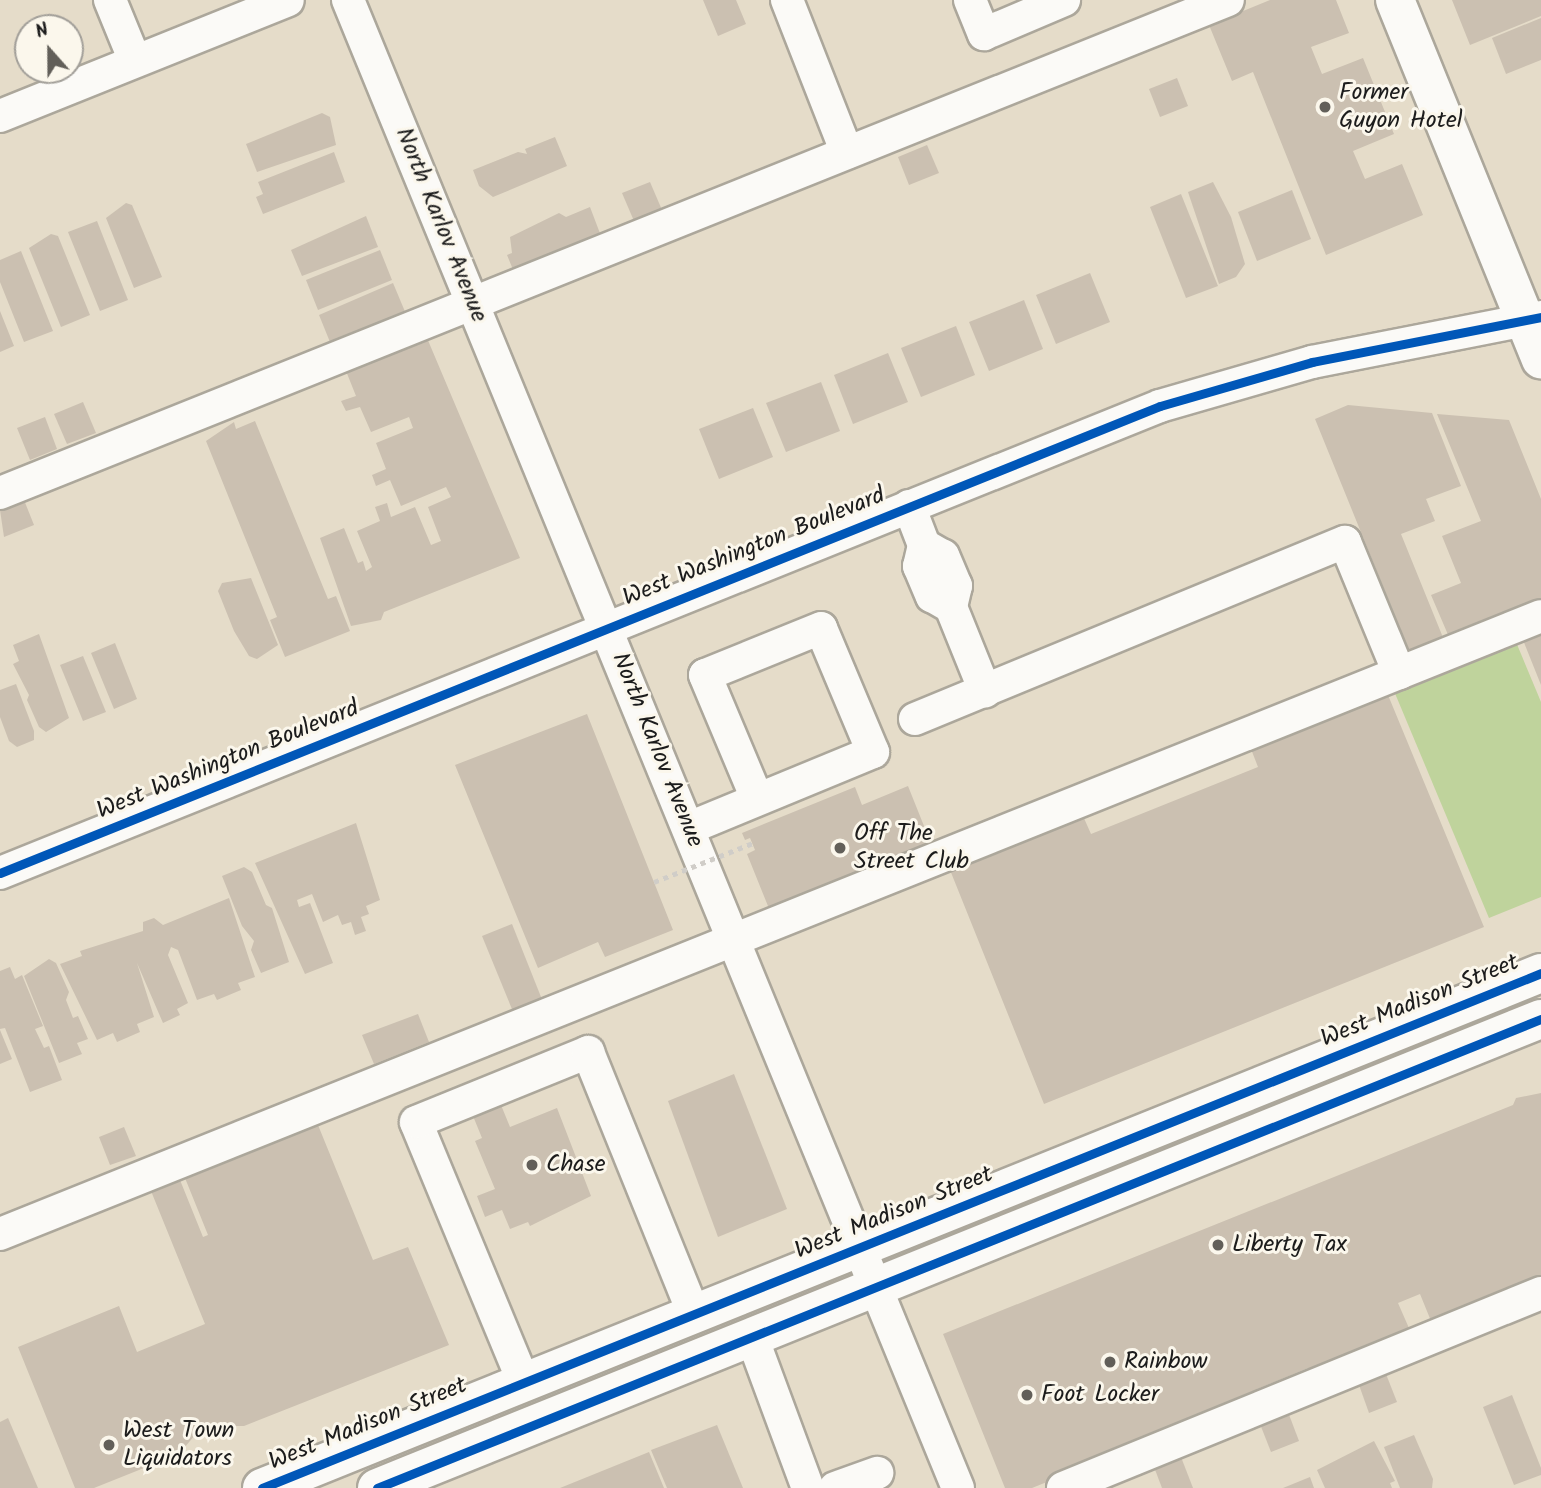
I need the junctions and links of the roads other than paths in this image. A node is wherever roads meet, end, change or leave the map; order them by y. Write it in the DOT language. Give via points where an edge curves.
graph roads {
  1 [pos="110,0"];
  2 [pos="288,0"];
  3 [pos="348,0"];
  4 [pos="787,0"];
  5 [pos="970,0"];
  6 [pos="1063,0"];
  7 [pos="1228,0"];
  8 [pos="1395,0"];
  9 [pos="135,61"];
  10 [pos="0,116"];
  11 [pos="847,153"];
  12 [pos="473,303"];
  13 [pos="1533,318"];
  14 [pos="1541,360"];
  15 [pos="0,493"];
  16 [pos="909,506"];
  17 [pos="1541,617"];
  18 [pos="607,627"];
  19 [pos="1399,673"];
  20 [pos="985,691"];
  21 [pos="915,719"];
  22 [pos="757,799"];
  23 [pos="689,828"];
  24 [pos="0,873"];
  25 [pos="735,941"];
  26 [pos="1541,973"];
  27 [pos="1541,1019"];
  28 [pos="0,1234"];
  29 [pos="868,1267"];
  30 [pos="1541,1293"];
  31 [pos="694,1314"];
  32 [pos="752,1337"];
  33 [pos="524,1382"];
  34 [pos="877,1473"];
  35 [pos="262,1488"];
  36 [pos="377,1488"];
  37 [pos="808,1488"];
  38 [pos="835,1488"];
  39 [pos="958,1488"];
  40 [pos="1063,1488"];
  1 -- 9 [label="street"];
  2 -- 9 [label="street"];
  3 -- 12 [label="street, North Karlov Avenue"];
  4 -- 11 [label="street"];
  5 -- 6 [label="street" via="984,34"];
  7 -- 11 [label="street"];
  8 -- 13 [label="main road"];
  9 -- 10 [label="street"];
  11 -- 12 [label="street"];
  12 -- 15 [label="street"];
  12 -- 18 [label="street, North Karlov Avenue"];
  13 -- 14 [label="main road"];
  13 -- 16 [label="street, West Washington Boulevard" via="1236,381 1160,406"];
  16 -- 18 [label="street, West Washington Boulevard"];
  16 -- 20 [label="street" via="924,545 919,566 932,596 951,607"];
  17 -- 19 [label="street"];
  18 -- 23 [label="street, North Karlov Avenue"];
  18 -- 24 [label="street, West Washington Boulevard"];
  19 -- 20 [label="street" via="1345,542"];
  19 -- 25 [label="street"];
  20 -- 21 [label="street"];
  22 -- 22 [label="street" via="873,752 821,628 705,676"];
  22 -- 23 [label="street"];
  23 -- 25 [label="street, North Karlov Avenue"];
  25 -- 28 [label="street"];
  25 -- 29 [label="street, North Karlov Avenue"];
  26 -- 29 [label="main road, West Madison Street"];
  27 -- 29 [label="main road, West Madison Street"];
  29 -- 31 [label="main road, West Madison Street"];
  29 -- 32 [label="main road, West Madison Street"];
  29 -- 39 [label="street, North Karlov Avenue"];
  30 -- 40 [label="street"];
  31 -- 33 [label="main road, West Madison Street"];
  31 -- 33 [label="street" via="588,1052 416,1122"];
  32 -- 36 [label="main road, West Madison Street"];
  32 -- 37 [label="street"];
  33 -- 35 [label="main road, West Madison Street"];
  34 -- 38 [label="street"];
}
